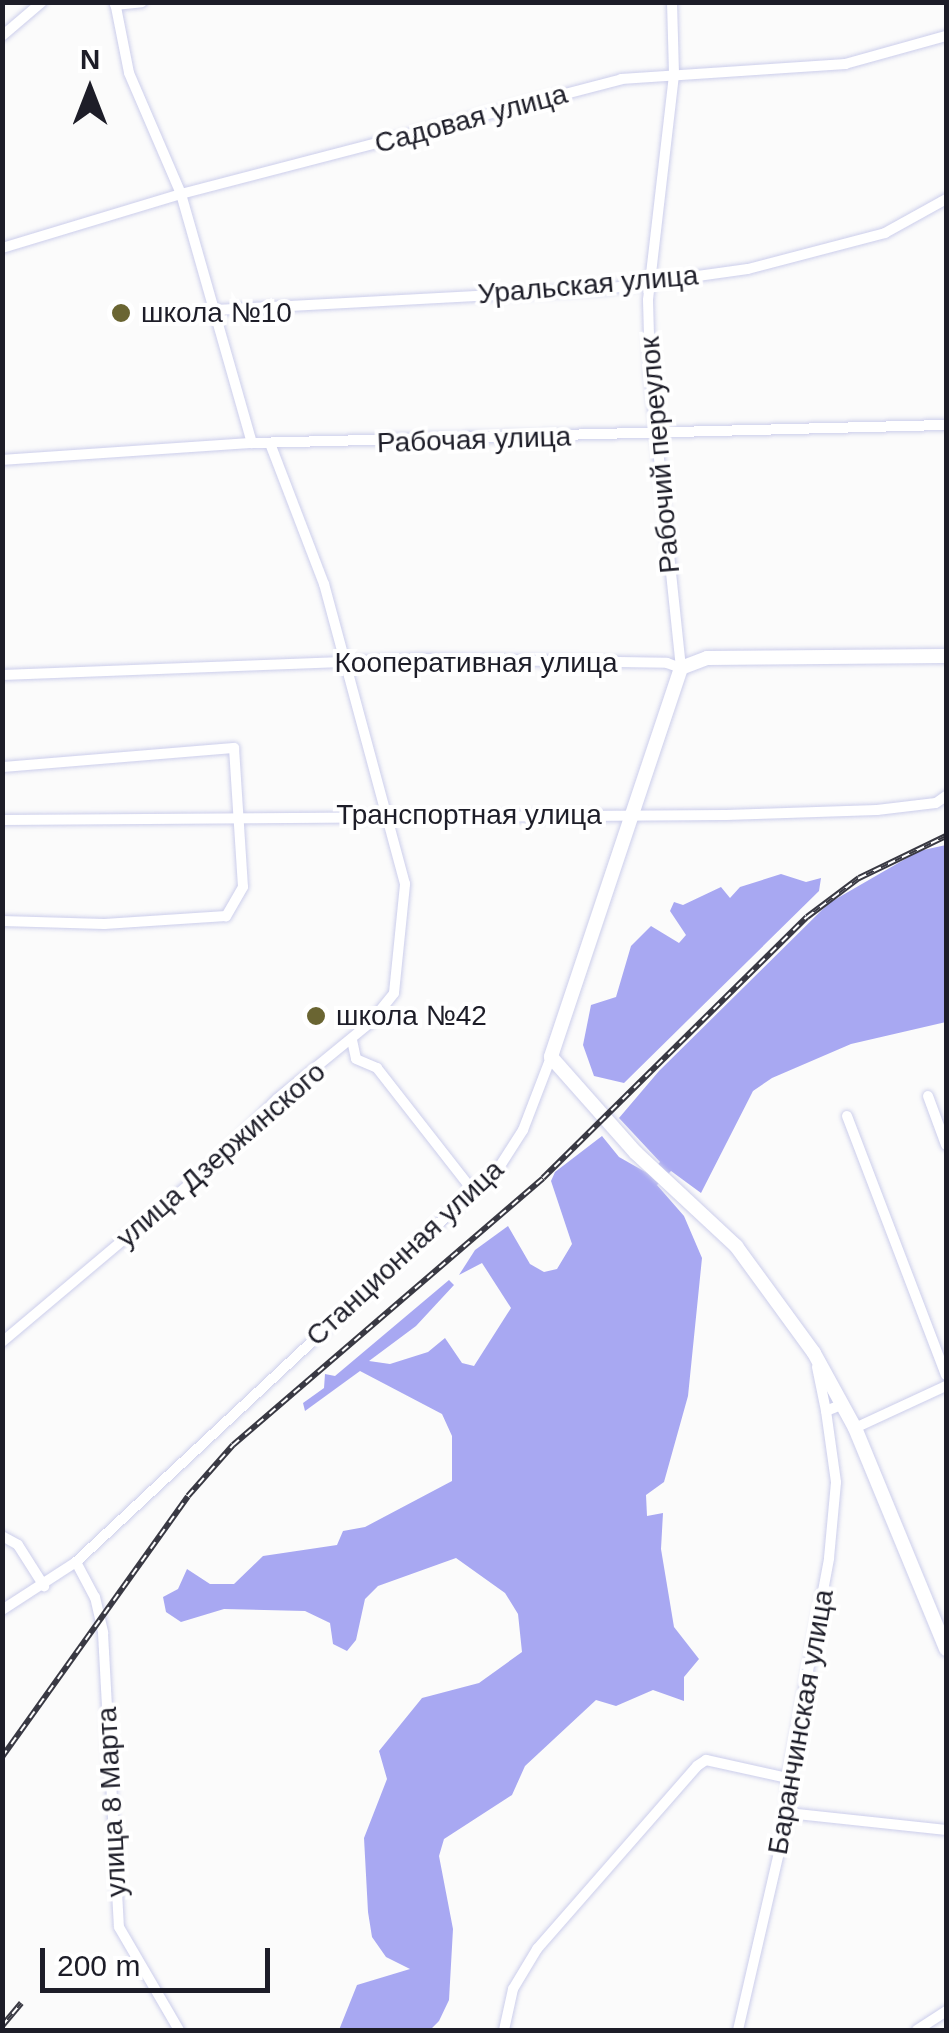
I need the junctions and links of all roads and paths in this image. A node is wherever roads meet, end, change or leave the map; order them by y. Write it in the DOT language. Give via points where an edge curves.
graph roads {
  1 [pos="42,2"];
  2 [pos="142,2"];
  3 [pos="672,2"];
  4 [pos="115,4"];
  5 [pos="2,36"];
  6 [pos="946,36"];
  7 [pos="674,75"];
  8 [pos="180,194"];
  9 [pos="946,199"];
  10 [pos="2,248"];
  11 [pos="654,283"];
  12 [pos="216,310"];
  13 [pos="946,425"];
  14 [pos="659,435"];
  15 [pos="252,443"];
  16 [pos="271,446"];
  17 [pos="2,460"];
  18 [pos="946,656"];
  19 [pos="346,660"];
  20 [pos="681,668"];
  21 [pos="2,675"];
  22 [pos="2,767"];
  23 [pos="946,796"];
  24 [pos="388,814"];
  25 [pos="629,815"];
  26 [pos="240,816"];
  27 [pos="2,820"];
  28 [pos="2,921"];
  29 [pos="352,1040"];
  30 [pos="551,1057"];
  31 [pos="356,1059"];
  32 [pos="328,1061"];
  33 [pos="928,1096"];
  34 [pos="847,1116"];
  35 [pos="946,1145"];
  36 [pos="474,1192"];
  37 [pos="2,1342"];
  38 [pos="814,1353"];
  39 [pos="946,1375"];
  40 [pos="946,1386"];
  41 [pos="843,1404"];
  42 [pos="826,1410"];
  43 [pos="855,1428"];
  44 [pos="2,1536"];
  45 [pos="76,1562"];
  46 [pos="44,1586"];
  47 [pos="2,1610"];
  48 [pos="946,1649"];
  49 [pos="788,1778"];
  50 [pos="788,1814"];
  51 [pos="946,1830"];
  52 [pos="946,2011"];
  53 [pos="180,2030"];
  54 [pos="504,2030"];
  55 [pos="738,2030"];
  56 [pos="917,2030"];
  1 -- 5 [label="street"];
  2 -- 4 [label="street"];
  3 -- 7 [label="street, Рабочий переулок"];
  4 -- 8 [label="street" via="129,73"];
  6 -- 7 [label="street, Садовая улица" via="845,64"];
  7 -- 8 [label="street, Садовая улица" via="621,79"];
  7 -- 11 [label="street, Рабочий переулок"];
  8 -- 10 [label="street, Садовая улица"];
  8 -- 12 [label="street"];
  9 -- 11 [label="street, Уральская улица" via="885,233 748,269"];
  11 -- 12 [label="street, Уральская улица"];
  11 -- 14 [label="street, Рабочий переулок" via="650,372"];
  12 -- 15 [label="street"];
  13 -- 14 [label="street, Рабочая улица"];
  14 -- 16 [label="street, Рабочая улица"];
  14 -- 20 [label="street, Рабочий переулок"];
  15 -- 16 [label="street, Рабочая улица"];
  15 -- 17 [label="street, Рабочая улица"];
  16 -- 19 [label="street, улица Дзержинского"];
  18 -- 20 [label="main road, Кооперативная улица" via="707,658"];
  19 -- 20 [label="street, Кооперативная улица" via="668,662"];
  19 -- 21 [label="street, Кооперативная улица"];
  19 -- 24 [label="street, улица Дзержинского"];
  20 -- 25 [label="main road, Станционная улица"];
  22 -- 26 [label="street" via="237,750"];
  23 -- 25 [label="street, Транспортная улица" via="936,803"];
  24 -- 25 [label="street, Транспортная улица"];
  24 -- 26 [label="street, Транспортная улица"];
  24 -- 29 [label="street, улица Дзержинского" via="405,884 394,993"];
  25 -- 30 [label="main road, Станционная улица"];
  26 -- 27 [label="street, Транспортная улица"];
  26 -- 28 [label="street" via="244,886 226,916 104,924"];
  29 -- 31 [label="street"];
  29 -- 32 [label="street, улица Дзержинского"];
  30 -- 36 [label="street, Станционная улица" via="517,1142"];
  30 -- 38 [label="main road" via="636,1153 748,1260"];
  31 -- 32 [label="street"];
  31 -- 36 [label="street" via="377,1068"];
  32 -- 37 [label="street, улица Дзержинского"];
  33 -- 35 [label="street"];
  34 -- 39 [label="street"];
  36 -- 45 [label="street, Станционная улица"];
  38 -- 41 [label="main road"];
  38 -- 42 [label="street, Баранчинская улица"];
  40 -- 43 [label="street"];
  41 -- 42 [label="street"];
  41 -- 43 [label="main road"];
  42 -- 49 [label="street, Баранчинская улица" via="836,1482 829,1558"];
  43 -- 48 [label="main road"];
  44 -- 46 [label="street" via="18,1544"];
  45 -- 46 [label="street, Станционная улица"];
  45 -- 53 [label="street, улица 8 Марта" via="104,1632 119,1927"];
  46 -- 47 [label="street, Станционная улица"];
  49 -- 50 [label="street, Баранчинская улица"];
  49 -- 54 [label="street" via="706,1760 537,1949 513,1989"];
  50 -- 51 [label="street"];
  50 -- 55 [label="street, Баранчинская улица"];
  52 -- 56 [label="street"];
}
